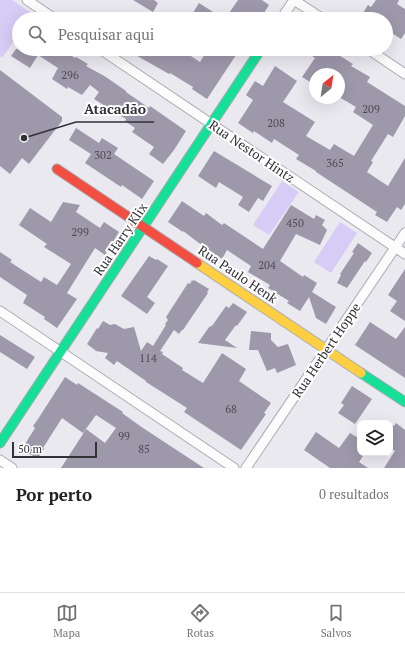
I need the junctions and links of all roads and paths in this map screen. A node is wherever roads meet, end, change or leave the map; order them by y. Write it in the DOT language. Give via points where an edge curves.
graph roads {
  1 [pos="27,0"];
  2 [pos="294,0"];
  3 [pos="45,12"];
  4 [pos="286,12"];
  5 [pos="312,12"];
  6 [pos="110,56"];
  7 [pos="257,56"];
  8 [pos="378,56"];
  9 [pos="405,74"];
  10 [pos="212,124"];
  11 [pos="57,169"];
  12 [pos="143,227"];
  13 [pos="405,233"];
  14 [pos="395,247"];
  15 [pos="405,254"];
  16 [pos="0,311"];
  17 [pos="326,349"];
  18 [pos="60,352"];
  19 [pos="405,402"];
  20 [pos="0,443"];
  21 [pos="0,460"];
  22 [pos="12,468"];
  23 [pos="234,468"];
  24 [pos="246,468"];
  1 -- 3 [label="street"];
  2 -- 4 [label="street"];
  2 -- 5 [label="street"];
  6 -- 10 [label="street, Rua Nestor Hintz"];
  7 -- 10 [label="street, Rua Harry Klix"];
  8 -- 9 [label="street"];
  10 -- 12 [label="street, Rua Harry Klix"];
  10 -- 14 [label="street, Rua Nestor Hintz"];
  11 -- 12 [label="street, Rua Paulo Henk"];
  12 -- 17 [label="street, Rua Paulo Henk"];
  12 -- 18 [label="street, Rua Harry Klix"];
  13 -- 14 [label="street, Rua Herbert Hoppe"];
  14 -- 15 [label="street, Rua Nestor Hintz"];
  14 -- 17 [label="street, Rua Herbert Hoppe"];
  16 -- 18 [label="street"];
  17 -- 19 [label="street, Rua Paulo Henk"];
  17 -- 24 [label="street, Rua Herbert Hoppe"];
  18 -- 20 [label="street, Rua Harry Klix"];
  18 -- 23 [label="street"];
  21 -- 22 [label="street"];
}
